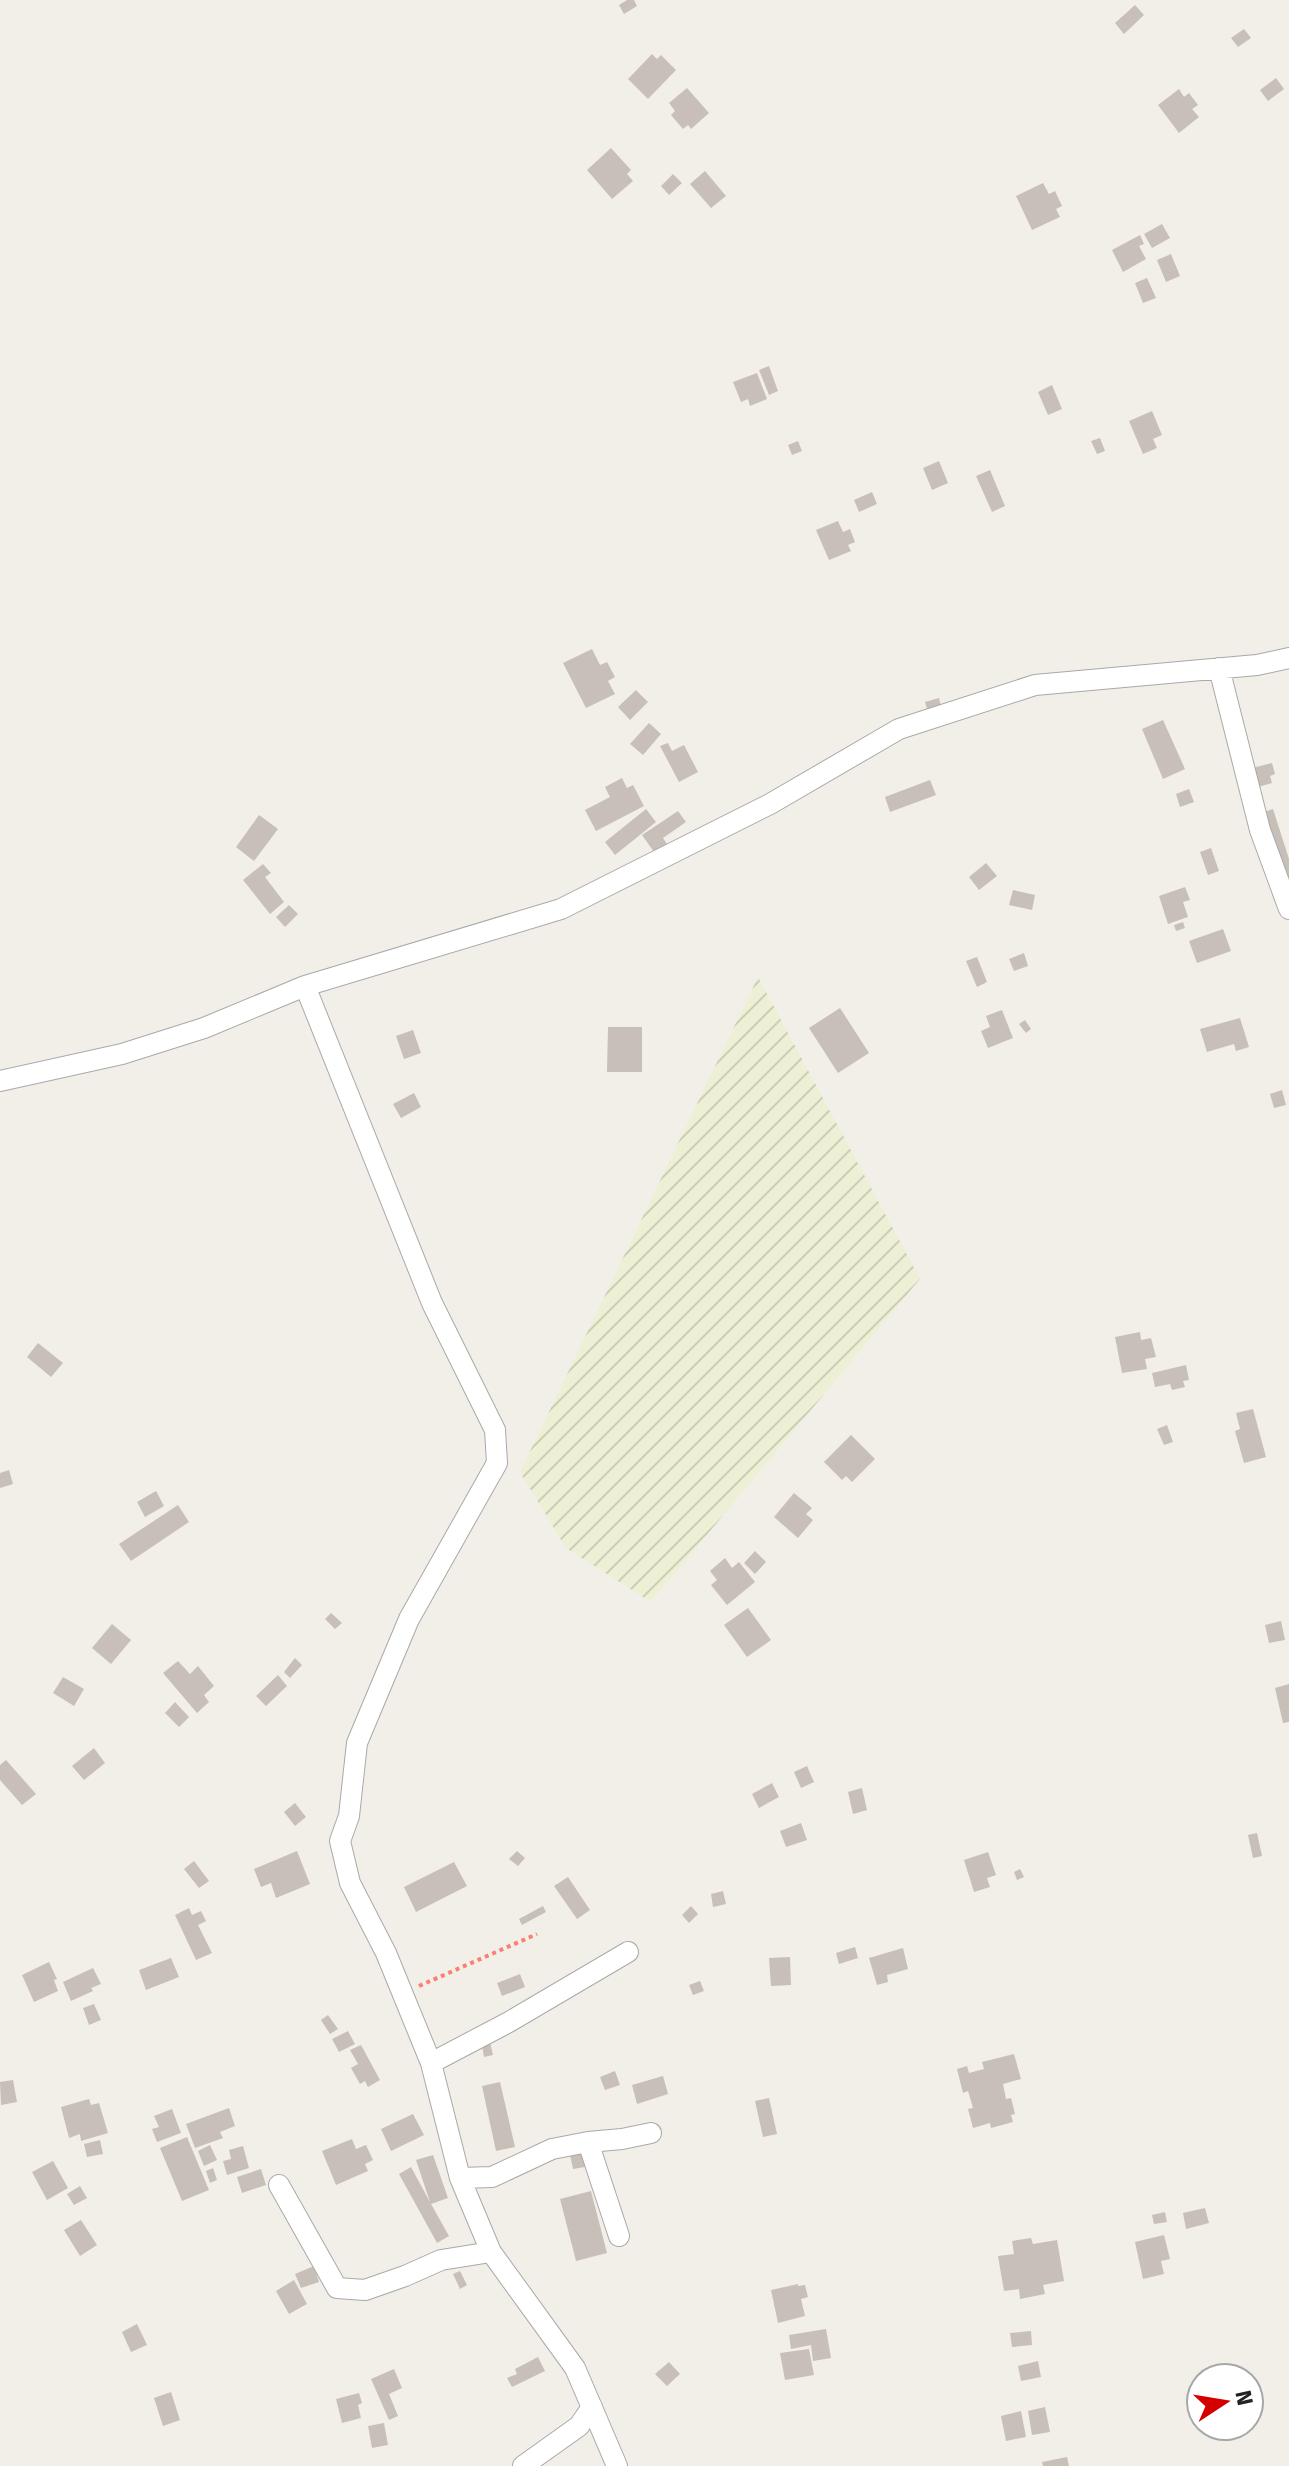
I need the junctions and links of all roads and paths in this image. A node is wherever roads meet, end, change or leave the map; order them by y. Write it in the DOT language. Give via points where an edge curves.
graph roads {
  1 [pos="1289,658"];
  2 [pos="1219,668"];
  3 [pos="1289,909"];
  4 [pos="305,986"];
  5 [pos="0,1081"];
  6 [pos="537,1934"];
  7 [pos="628,1952"];
  8 [pos="402,1994"];
  9 [pos="431,2063"];
  10 [pos="651,2133"];
  11 [pos="588,2142"];
  12 [pos="460,2178"];
  13 [pos="279,2185"];
  14 [pos="619,2236"];
  15 [pos="491,2252"];
  16 [pos="592,2407"];
  17 [pos="523,2466"];
  18 [pos="617,2466"];
  1 -- 2 [label="street"];
  2 -- 3 [label="street" via="1260,830"];
  2 -- 4 [label="street" via="1035,685 899,729 770,804 561,909"];
  4 -- 5 [label="street" via="204,1028 122,1054"];
  4 -- 8 [label="street" via="432,1303 495,1430 497,1463 409,1619 357,1743 349,1816 340,1841 350,1883"];
  6 -- 8 [label="path"];
  7 -- 9 [label="street"];
  8 -- 9 [label="street"];
  9 -- 12 [label="street"];
  10 -- 11 [label="street"];
  11 -- 12 [label="street" via="552,2149 492,2177"];
  11 -- 14 [label="street"];
  12 -- 15 [label="street"];
  13 -- 15 [label="street" via="337,2288 365,2290 441,2260"];
  15 -- 16 [label="street" via="575,2368"];
  16 -- 17 [label="street" via="579,2426"];
  16 -- 18 [label="street"];
}
